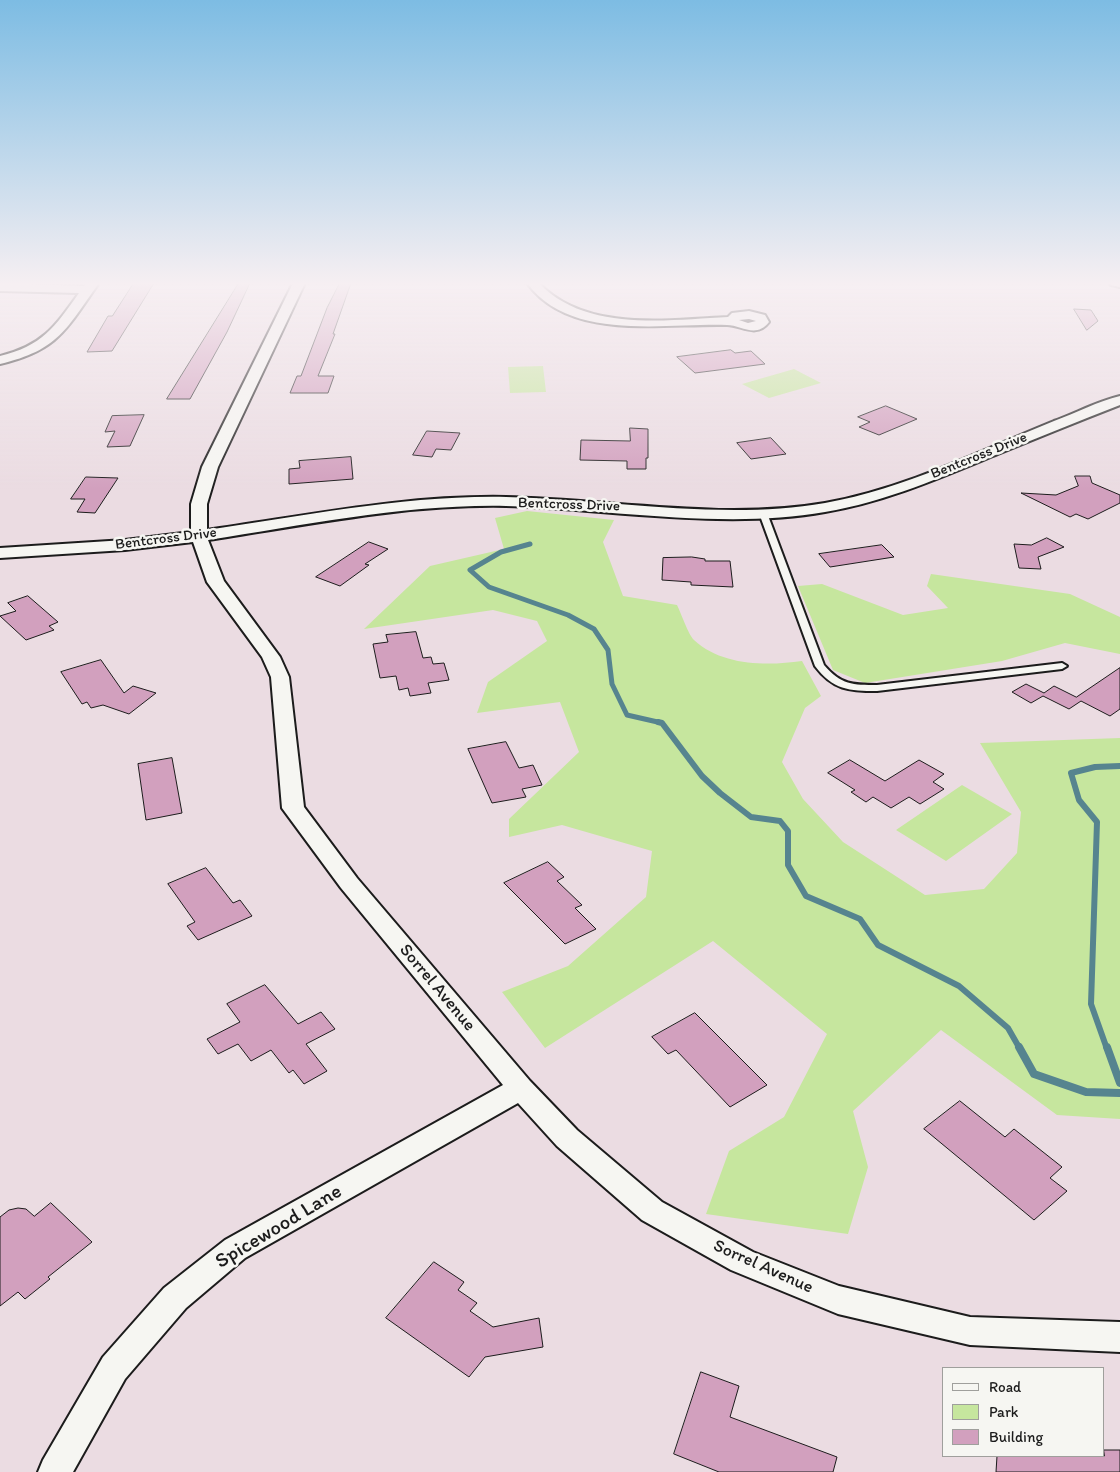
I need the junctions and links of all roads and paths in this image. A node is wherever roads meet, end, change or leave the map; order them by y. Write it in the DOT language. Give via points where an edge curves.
graph roads {
  1 [pos="28,352"];
  2 [pos="266,352"];
  3 [pos="0,360"];
  4 [pos="1120,400"];
  5 [pos="763,513"];
  6 [pos="199,537"];
  7 [pos="0,553"];
  8 [pos="1062,666"];
  9 [pos="521,1088"];
  10 [pos="1120,1337"];
  11 [pos="55,1472"];
  1 -- 3 [label="street"];
  2 -- 6 [label="street, Sorrel Avenue" via="210,467 199,504"];
  4 -- 5 [label="street, Bentcross Drive" via="876,496 803,511"];
  5 -- 6 [label="street, Bentcross Drive" via="566,503 462,502 360,511"];
  5 -- 8 [label="lane" via="820,666 828,678 839,685 877,688"];
  6 -- 7 [label="street, Bentcross Drive" via="121,546"];
  6 -- 9 [label="street, Sorrel Avenue" via="216,582 271,657 280,677 293,808 349,882"];
  9 -- 10 [label="street, Sorrel Avenue" via="567,1138 652,1210 742,1262 838,1300 970,1331"];
  9 -- 11 [label="street, Spicewood Lane" via="235,1249 175,1298 114,1368"];
}
